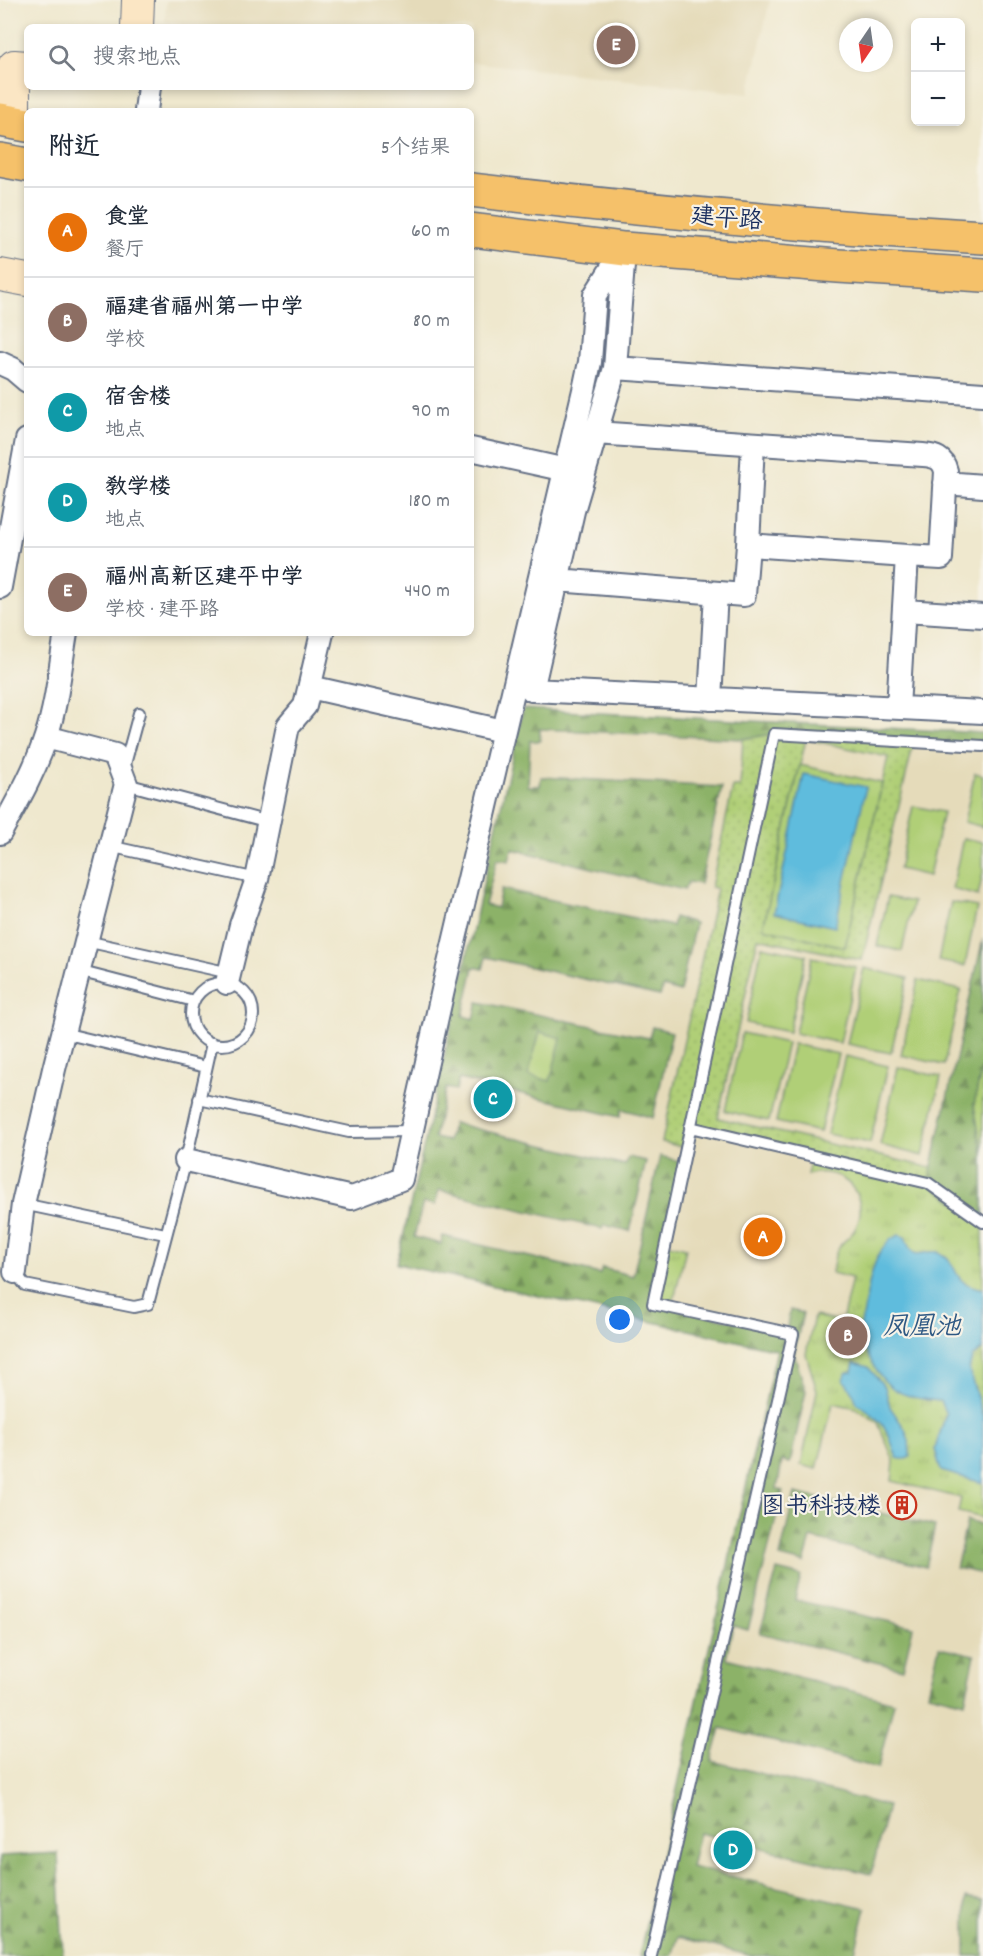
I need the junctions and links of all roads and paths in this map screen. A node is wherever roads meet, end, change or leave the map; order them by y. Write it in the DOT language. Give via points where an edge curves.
graph roads {
  1 [pos="138,0"];
  2 [pos="137,24"];
  3 [pos="14,66"];
  4 [pos="149,90"];
  5 [pos="146,108"];
  6 [pos="14,122"];
  7 [pos="0,160"];
  8 [pos="24,164"];
  9 [pos="474,190"];
  10 [pos="474,230"];
  11 [pos="983,237"];
  12 [pos="624,249"];
  13 [pos="0,275"];
  14 [pos="983,275"];
  15 [pos="24,279"];
  16 [pos="0,363"];
  17 [pos="615,368"];
  18 [pos="24,378"];
  19 [pos="983,394"];
  20 [pos="595,433"];
  21 [pos="753,444"];
  22 [pos="474,449"];
  23 [pos="24,451"];
  24 [pos="566,470"];
  25 [pos="945,483"];
  26 [pos="983,486"];
  27 [pos="6,518"];
  28 [pos="748,545"];
  29 [pos="907,556"];
  30 [pos="557,580"];
  31 [pos="0,587"];
  32 [pos="716,593"];
  33 [pos="904,611"];
  34 [pos="983,616"];
  35 [pos="66,636"];
  36 [pos="320,636"];
  37 [pos="310,687"];
  38 [pos="710,699"];
  39 [pos="898,708"];
  40 [pos="139,712"];
  41 [pos="983,712"];
  42 [pos="503,731"];
  43 [pos="46,737"];
  44 [pos="983,746"];
  45 [pos="124,779"];
  46 [pos="270,822"];
  47 [pos="0,833"];
  48 [pos="109,846"];
  49 [pos="257,879"];
  50 [pos="86,941"];
  51 [pos="78,971"];
  52 [pos="229,978"];
  53 [pos="194,1001"];
  54 [pos="63,1033"];
  55 [pos="212,1043"];
  56 [pos="207,1067"];
  57 [pos="199,1100"];
  58 [pos="690,1127"];
  59 [pos="411,1131"];
  60 [pos="186,1160"];
  61 [pos="23,1204"];
  62 [pos="983,1222"];
  63 [pos="165,1234"];
  64 [pos="15,1272"];
  65 [pos="651,1956"];
  1 -- 2 [label="street"];
  3 -- 6 [label="street"];
  4 -- 5 [label="street"];
  7 -- 8 [label="highway"];
  9 -- 11 [label="highway, 建平路" via="841,228"];
  10 -- 12 [label="highway, 建平路"];
  12 -- 14 [label="highway, 建平路"];
  12 -- 17 [label="street"];
  12 -- 24 [label="street" via="595,295 590,362"];
  13 -- 15 [label="street"];
  16 -- 18 [label="street"];
  17 -- 19 [label="street"];
  17 -- 20 [label="street"];
  20 -- 21 [label="street"];
  20 -- 30 [label="street"];
  21 -- 25 [label="street" via="932,456 944,464"];
  21 -- 28 [label="street"];
  22 -- 24 [label="street"];
  23 -- 27 [label="street"];
  24 -- 42 [label="street"];
  25 -- 26 [label="street"];
  25 -- 29 [label="street" via="941,558"];
  27 -- 31 [label="street"];
  28 -- 29 [label="street"];
  28 -- 32 [label="street" via="744,595"];
  29 -- 33 [label="street"];
  30 -- 32 [label="street"];
  30 -- 38 [label="street" via="532,690"];
  32 -- 38 [label="street"];
  33 -- 34 [label="street"];
  33 -- 39 [label="street"];
  35 -- 43 [label="street"];
  36 -- 37 [label="street"];
  37 -- 42 [label="street"];
  37 -- 46 [label="street" via="305,706 288,726"];
  38 -- 39 [label="street"];
  39 -- 41 [label="street"];
  40 -- 45 [label="lane"];
  42 -- 59 [label="street"];
  43 -- 45 [label="street" via="115,755"];
  43 -- 47 [label="street" via="30,778"];
  44 -- 58 [label="lane" via="774,734"];
  45 -- 46 [label="lane"];
  45 -- 48 [label="street"];
  46 -- 49 [label="street"];
  48 -- 49 [label="lane"];
  48 -- 50 [label="street"];
  49 -- 52 [label="street"];
  50 -- 51 [label="street"];
  50 -- 52 [label="lane"];
  51 -- 53 [label="lane"];
  51 -- 54 [label="street"];
  52 -- 53 [label="lane" via="208,987"];
  52 -- 55 [label="lane" via="250,1000 253,1018 250,1028 238,1040 230,1044"];
  53 -- 55 [label="lane" via="191,1011 196,1031"];
  54 -- 56 [label="lane"];
  54 -- 61 [label="street"];
  55 -- 56 [label="lane"];
  56 -- 57 [label="lane"];
  57 -- 59 [label="lane" via="349,1132"];
  57 -- 60 [label="lane"];
  58 -- 62 [label="lane" via="928,1183"];
  58 -- 65 [label="lane" via="652,1304 793,1334"];
  59 -- 60 [label="street" via="401,1179 352,1198"];
  60 -- 63 [label="lane"];
  61 -- 63 [label="lane"];
  61 -- 64 [label="street"];
  63 -- 64 [label="lane" via="148,1304 134,1307 25,1286"];
}
